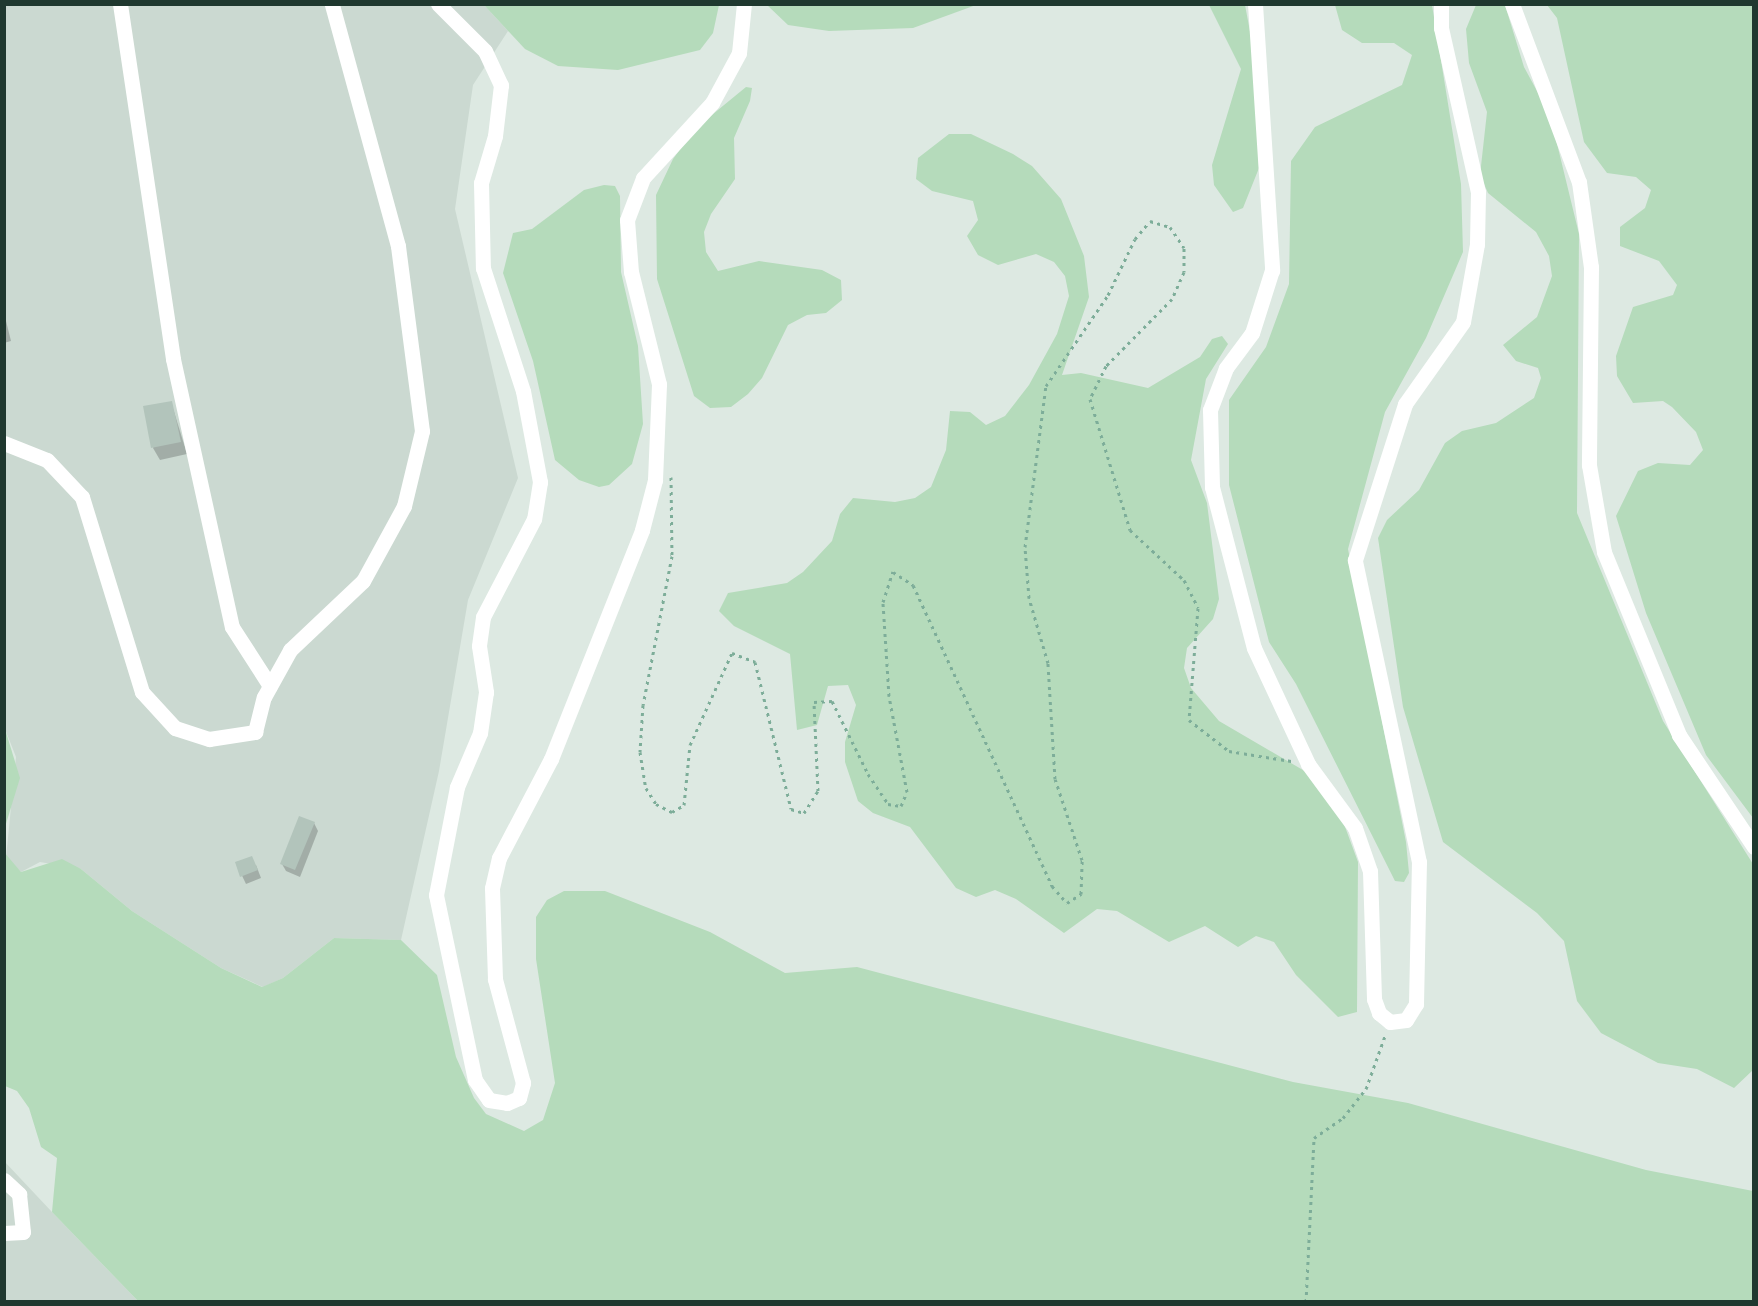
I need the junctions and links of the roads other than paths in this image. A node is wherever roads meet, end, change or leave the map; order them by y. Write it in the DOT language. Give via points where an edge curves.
graph roads {
  1 [pos="120,4"];
  2 [pos="332,4"];
  3 [pos="438,4"];
  4 [pos="744,4"];
  5 [pos="1255,4"];
  6 [pos="1441,4"];
  7 [pos="1512,4"];
  8 [pos="4,443"];
  9 [pos="270,686"];
  10 [pos="1754,847"];
  11 [pos="4,1180"];
  12 [pos="4,1233"];
  1 -- 9 [label="street" via="173,359 230,615"];
  2 -- 9 [label="street" via="398,246 422,431 404,506 363,581 290,650"];
  3 -- 4 [label="street" via="485,51 501,85 495,136 481,183 483,268 523,391 540,482 534,519 483,617 478,646 486,692 480,733 457,787 436,895 475,1080 489,1100 507,1103 519,1098 524,1083 495,979 492,888 499,858 551,759 642,530 655,480 659,384 631,272 627,220 643,178 712,104 739,53"];
  5 -- 6 [label="street" via="1272,270 1252,333 1226,368 1210,410 1212,487 1254,648 1308,764 1355,828 1370,872 1374,999 1379,1013 1390,1022 1406,1020 1416,1004 1419,862 1355,560 1405,404 1463,322 1478,244 1478,192 1441,28"];
  7 -- 10 [label="street" via="1579,182 1591,267 1589,465 1604,552 1679,735"];
  8 -- 9 [label="street" via="47,460 82,497 142,692 175,728 209,739 255,732"];
  11 -- 12 [label="street" via="19,1194 23,1232"];
}
